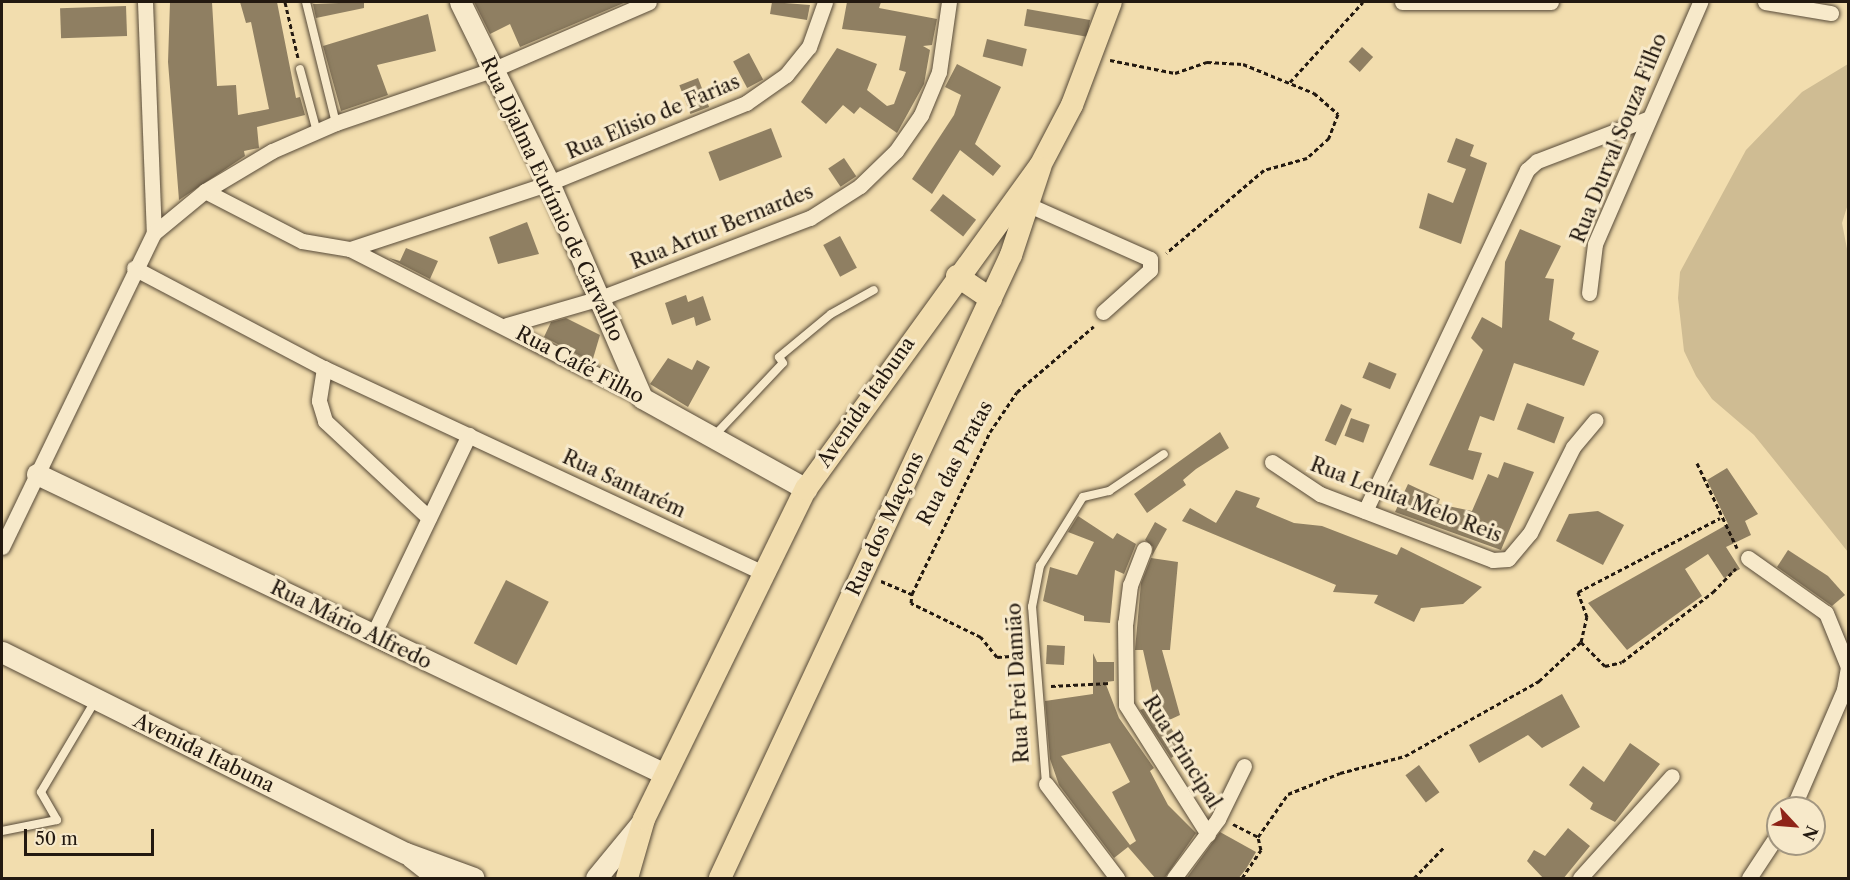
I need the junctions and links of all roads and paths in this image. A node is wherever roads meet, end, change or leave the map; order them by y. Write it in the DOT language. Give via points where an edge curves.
graph roads {
  1 [pos="145,2"];
  2 [pos="285,2"];
  3 [pos="306,2"];
  4 [pos="460,2"];
  5 [pos="650,2"];
  6 [pos="825,2"];
  7 [pos="949,2"];
  8 [pos="1111,2"];
  9 [pos="1363,2"];
  10 [pos="1402,2"];
  11 [pos="1551,2"];
  12 [pos="1700,2"];
  13 [pos="1765,2"];
  14 [pos="1831,13"];
  15 [pos="1093,57"];
  16 [pos="300,69"];
  17 [pos="492,70"];
  18 [pos="1290,82"];
  19 [pos="1647,119"];
  20 [pos="336,123"];
  21 [pos="317,132"];
  22 [pos="1040,166"];
  23 [pos="549,183"];
  24 [pos="205,191"];
  25 [pos="1031,206"];
  26 [pos="154,233"];
  27 [pos="350,249"];
  28 [pos="1153,264"];
  29 [pos="134,268"];
  30 [pos="957,276"];
  31 [pos="874,290"];
  32 [pos="1589,293"];
  33 [pos="600,298"];
  34 [pos="991,299"];
  35 [pos="1103,312"];
  36 [pos="507,326"];
  37 [pos="324,368"];
  38 [pos="642,398"];
  39 [pos="1596,420"];
  40 [pos="469,435"];
  41 [pos="713,437"];
  42 [pos="1164,454"];
  43 [pos="1272,462"];
  44 [pos="1697,464"];
  45 [pos="37,474"];
  46 [pos="806,489"];
  47 [pos="1365,511"];
  48 [pos="429,518"];
  49 [pos="1720,518"];
  50 [pos="2,547"];
  51 [pos="1144,549"];
  52 [pos="1748,558"];
  53 [pos="761,572"];
  54 [pos="861,573"];
  55 [pos="912,594"];
  56 [pos="373,635"];
  57 [pos="1581,642"];
  58 [pos="2,652"];
  59 [pos="1035,654"];
  60 [pos="1124,682"];
  61 [pos="1038,687"];
  62 [pos="96,699"];
  63 [pos="1244,766"];
  64 [pos="665,774"];
  65 [pos="1672,776"];
  66 [pos="1046,784"];
  67 [pos="1798,796"];
  68 [pos="644,819"];
  69 [pos="1218,819"];
  70 [pos="2,831"];
  71 [pos="1208,834"];
  72 [pos="1258,837"];
  73 [pos="1445,846"];
  74 [pos="406,853"];
  75 [pos="1766,853"];
  76 [pos="438,879"];
  77 [pos="474,879"];
  78 [pos="596,879"];
  79 [pos="627,879"];
  80 [pos="720,879"];
  81 [pos="1117,879"];
  82 [pos="1174,879"];
  83 [pos="1242,879"];
  84 [pos="1414,879"];
  85 [pos="1580,879"];
  86 [pos="1749,879"];
  1 -- 26 [label="street"];
  2 -- 16 [label="path"];
  3 -- 20 [label="lane"];
  4 -- 17 [label="street, Rua Djalma Eutímio de Carvalho"];
  5 -- 17 [label="street"];
  6 -- 23 [label="street, Rua Elisio de Farias" via="809,47 786,75 746,103"];
  7 -- 33 [label="street, Rua Artur Bernardes" via="939,72 921,115 896,151 860,186 810,218"];
  8 -- 15 [label="main road, Avenida Itabuna"];
  9 -- 18 [label="path"];
  10 -- 11 [label="street"];
  12 -- 19 [label="street, Rua Durval Souza Filho"];
  13 -- 14 [label="street"];
  15 -- 18 [label="path" via="1175,73 1207,62 1243,64"];
  15 -- 22 [label="main road, Avenida Itabuna"];
  16 -- 21 [label="lane"];
  17 -- 20 [label="street"];
  17 -- 23 [label="street, Rua Djalma Eutímio de Carvalho"];
  18 -- 28 [label="path" via="1338,114 1329,138 1307,158 1264,170"];
  19 -- 32 [label="street, Rua Durval Souza Filho" via="1595,244"];
  19 -- 47 [label="street" via="1537,161 1527,170"];
  20 -- 21 [label="street"];
  21 -- 24 [label="street"];
  22 -- 25 [label="main road, Rua dos Maçons"];
  22 -- 30 [label="main road, Avenida Itabuna"];
  23 -- 27 [label="street, Rua Elisio de Farias"];
  23 -- 33 [label="street, Rua Djalma Eutímio de Carvalho"];
  24 -- 26 [label="street"];
  24 -- 27 [label="street" via="302,241"];
  25 -- 28 [label="street"];
  25 -- 34 [label="main road, Rua dos Maçons"];
  26 -- 29 [label="street"];
  27 -- 36 [label="street, Rua Café Filho"];
  28 -- 35 [label="street" via="1132,291"];
  29 -- 37 [label="street, Rua Santarém"];
  29 -- 45 [label="street"];
  30 -- 34 [label="main road"];
  30 -- 46 [label="main road, Avenida Itabuna"];
  31 -- 41 [label="lane" via="831,314 779,357 783,363 730,412"];
  33 -- 36 [label="street, Rua Artur Bernardes"];
  33 -- 38 [label="street, Rua Djalma Eutímio de Carvalho"];
  34 -- 54 [label="main road, Rua dos Maçons"];
  35 -- 55 [label="path, Rua das Pratas" via="1094,326 1017,392 990,432"];
  36 -- 38 [label="street, Rua Café Filho"];
  37 -- 40 [label="street, Rua Santarém"];
  37 -- 48 [label="street" via="319,401 325,421"];
  38 -- 41 [label="street, Rua Café Filho"];
  39 -- 47 [label="street, Rua Lenita Melo Reis" via="1574,447 1530,533 1508,559 1494,560"];
  40 -- 48 [label="street"];
  40 -- 53 [label="street, Rua Santarém"];
  41 -- 46 [label="street, Rua Café Filho"];
  42 -- 59 [label="lane, Rua Frei Damião" via="1109,491 1083,497 1056,536 1040,566 1032,607"];
  43 -- 47 [label="street, Rua Lenita Melo Reis" via="1320,494"];
  44 -- 49 [label="path"];
  45 -- 50 [label="street"];
  45 -- 56 [label="street, Rua Mário Alfredo"];
  46 -- 53 [label="main road, Avenida Itabuna"];
  48 -- 56 [label="street"];
  49 -- 52 [label="path"];
  49 -- 57 [label="path" via="1578,592 1587,617"];
  51 -- 60 [label="street, Rua Principal" via="1130,585"];
  52 -- 57 [label="path" via="1713,592 1622,662 1605,666"];
  52 -- 67 [label="street" via="1826,614 1848,667 1844,690"];
  53 -- 64 [label="main road, Avenida Itabuna"];
  54 -- 55 [label="path"];
  54 -- 80 [label="main road, Rua dos Maçons"];
  55 -- 59 [label="path" via="911,603 981,637 997,657"];
  56 -- 64 [label="street, Rua Mário Alfredo"];
  57 -- 72 [label="path" via="1539,681 1406,756 1340,773 1288,794"];
  58 -- 62 [label="street, Avenida Itabuna"];
  59 -- 61 [label="lane, Rua Frei Damião"];
  60 -- 61 [label="path"];
  60 -- 71 [label="street, Rua Principal" via="1126,705"];
  61 -- 66 [label="lane, Rua Frei Damião"];
  62 -- 70 [label="lane" via="41,792 57,820"];
  62 -- 74 [label="street, Avenida Itabuna"];
  63 -- 69 [label="street"];
  64 -- 68 [label="main road, Avenida Itabuna"];
  65 -- 85 [label="street"];
  66 -- 81 [label="street, Rua Frei Damião"];
  68 -- 78 [label="street, Avenida Itabuna"];
  68 -- 79 [label="main road, Avenida Itabuna"];
  69 -- 71 [label="street"];
  69 -- 72 [label="path"];
  71 -- 82 [label="street"];
  72 -- 83 [label="path" via="1261,850"];
  73 -- 84 [label="path"];
  74 -- 76 [label="street, Avenida Itabuna"];
  74 -- 77 [label="street, Avenida Itabuna"];
  75 -- 86 [label="street"];
}
